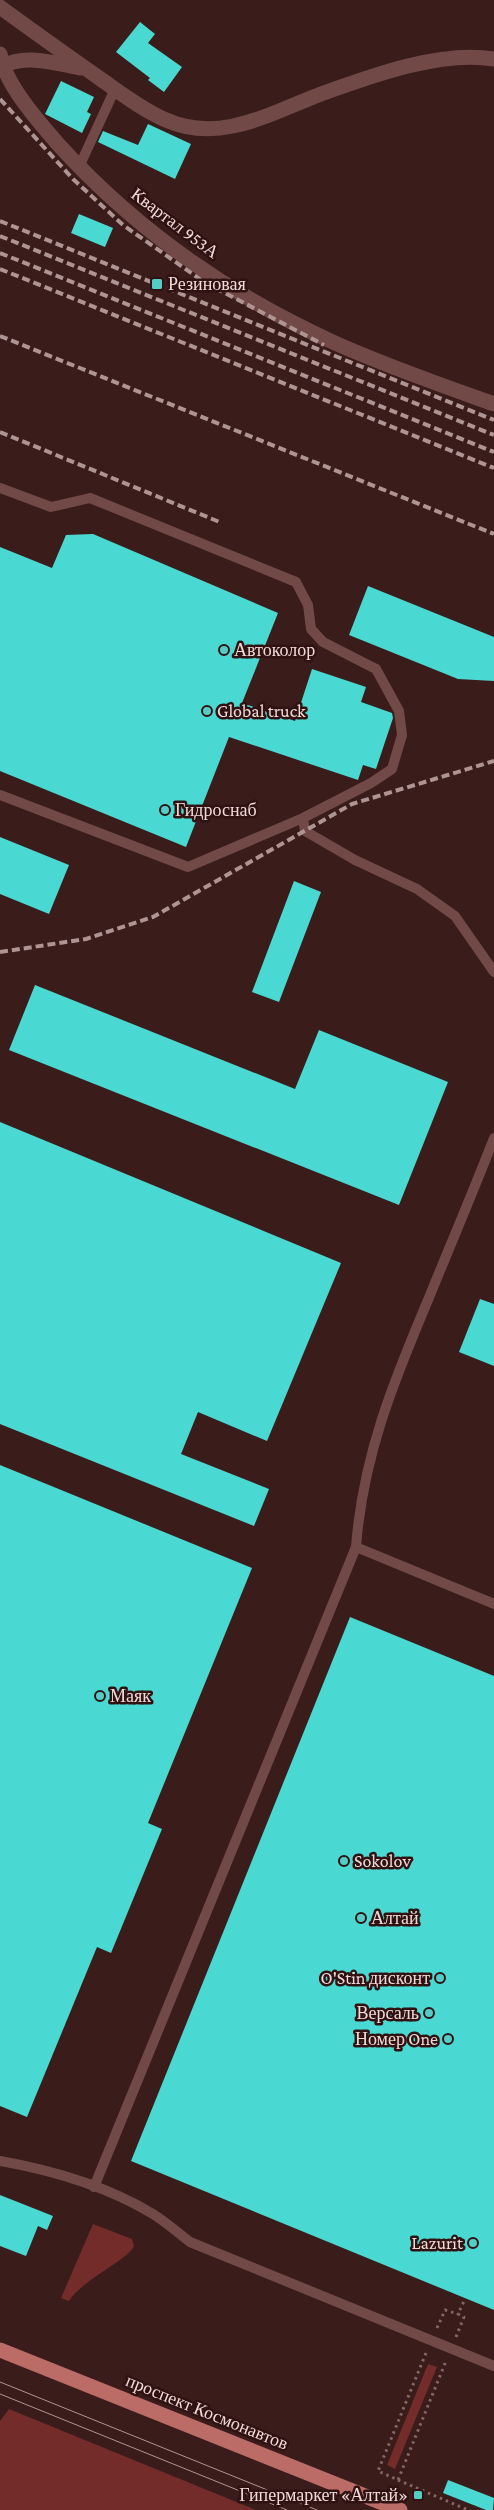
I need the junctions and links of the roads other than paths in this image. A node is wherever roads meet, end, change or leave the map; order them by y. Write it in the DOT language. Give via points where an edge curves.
graph roads {
  1 [pos="0,7"];
  2 [pos="494,59"];
  3 [pos="1,63"];
  4 [pos="86,69"];
  5 [pos="115,89"];
  6 [pos="79,167"];
  7 [pos="494,404"];
  8 [pos="0,488"];
  9 [pos="0,794"];
  10 [pos="303,818"];
  11 [pos="494,972"];
  12 [pos="494,1138"];
  13 [pos="490,1158"];
  14 [pos="356,1547"];
  15 [pos="494,1604"];
  16 [pos="0,2161"];
  17 [pos="94,2187"];
  18 [pos="0,2350"];
  19 [pos="494,2366"];
  20 [pos="400,2510"];
  1 -- 4 [label="street"];
  2 -- 5 [label="street" via="429,61 219,130 166,121"];
  3 -- 4 [label="street" via="42,61"];
  3 -- 6 [label="street, Квартал 953А" via="37,120"];
  4 -- 5 [label="street"];
  5 -- 6 [label="lane"];
  6 -- 7 [label="street, Квартал 953А" via="134,219 189,260 253,300 335,343"];
  8 -- 10 [label="lane" via="51,508 90,498 296,582 308,605 311,629 323,642 376,669 399,711 402,735 392,769"];
  9 -- 10 [label="lane" via="188,868"];
  10 -- 11 [label="lane" via="305,831 355,860 417,889 455,916"];
  12 -- 13 [label="lane"];
  13 -- 14 [label="lane" via="389,1391 368,1465 358,1515"];
  14 -- 15 [label="lane"];
  14 -- 17 [label="lane"];
  16 -- 17 [label="lane" via="41,2168"];
  17 -- 19 [label="lane" via="153,2214 190,2242"];
  18 -- 20 [label="main road, проспект Космонавтов"];
}
